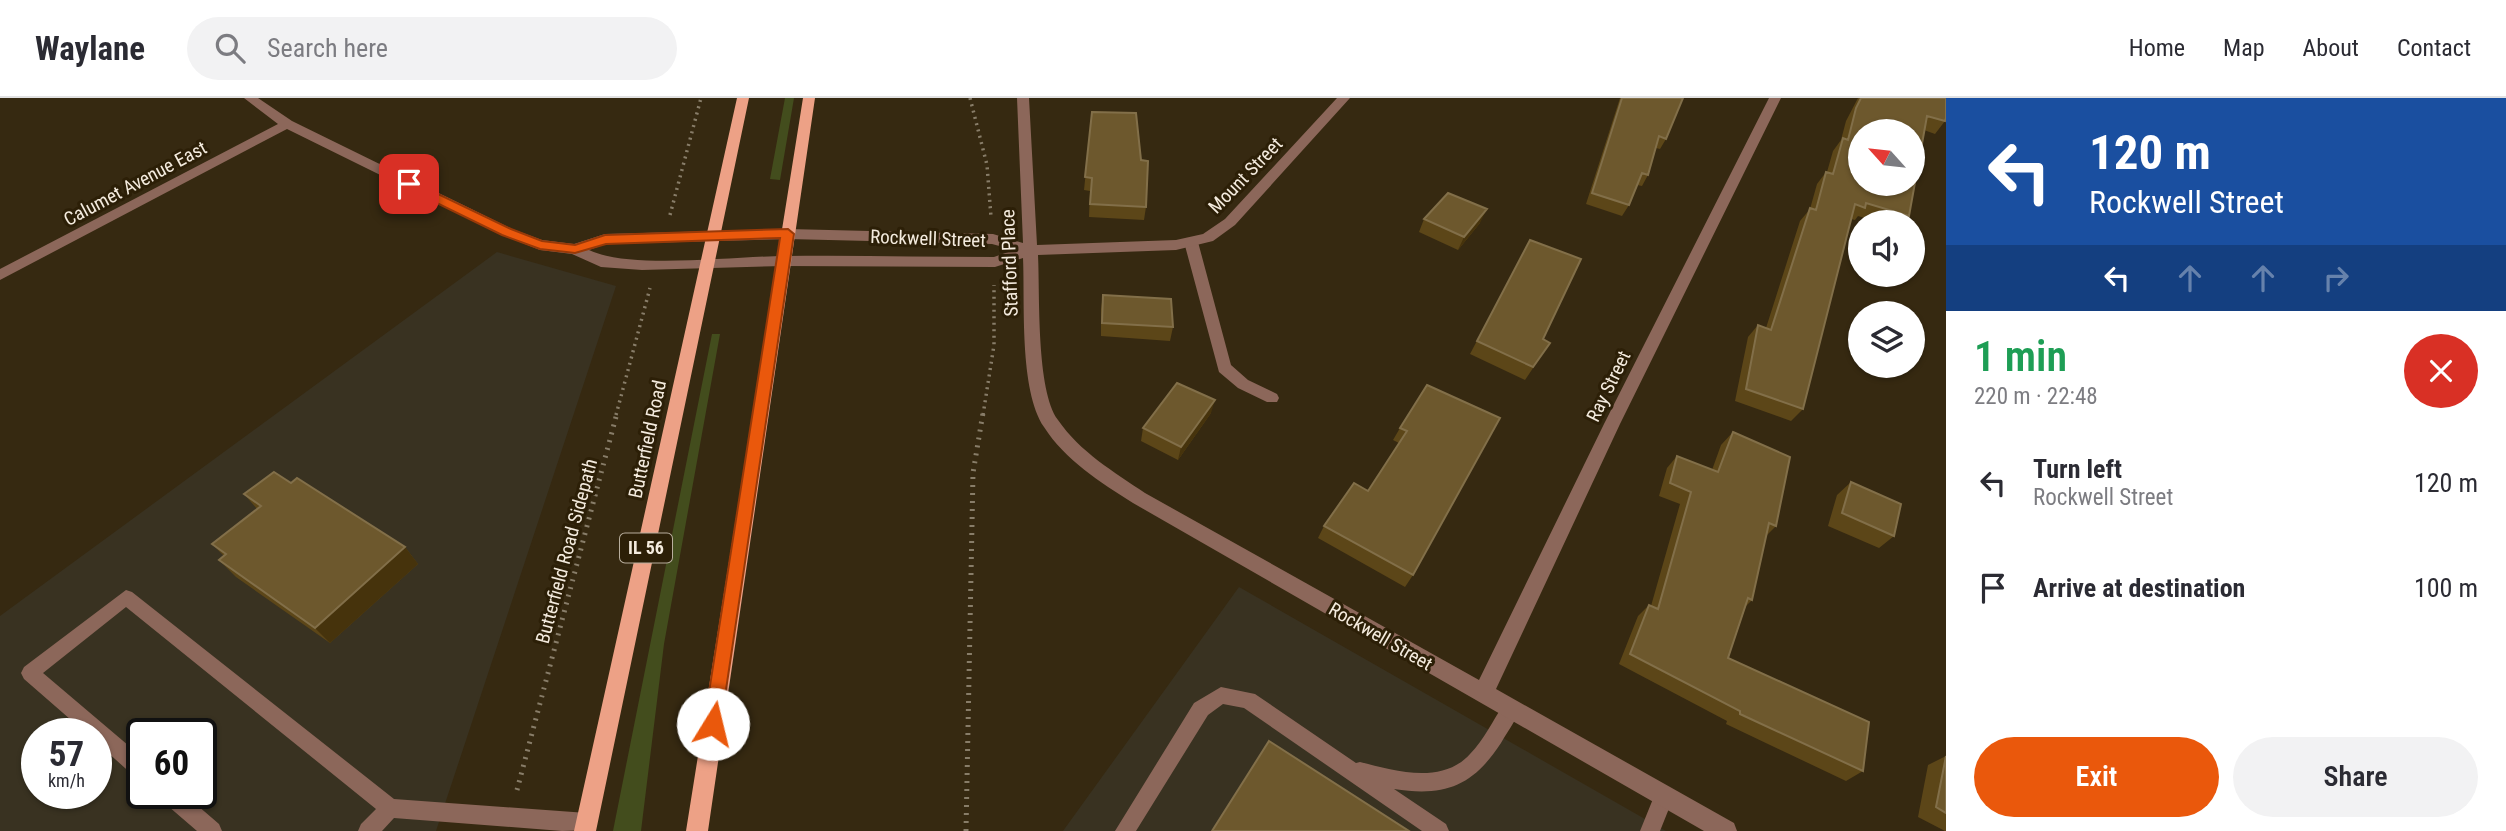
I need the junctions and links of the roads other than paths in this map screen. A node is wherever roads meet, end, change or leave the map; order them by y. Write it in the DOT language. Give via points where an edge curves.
graph roads {
  1 [pos="250,98"];
  2 [pos="743,98"];
  3 [pos="808,98"];
  4 [pos="1023,98"];
  5 [pos="1344,98"];
  6 [pos="1774,98"];
  7 [pos="287,124"];
  8 [pos="788,234"];
  9 [pos="713,235"];
  10 [pos="1191,242"];
  11 [pos="575,249"];
  12 [pos="1030,250"];
  13 [pos="784,261"];
  14 [pos="706,264"];
  15 [pos="0,275"];
  16 [pos="1272,398"];
  17 [pos="1050,423"];
  18 [pos="1483,694"];
  19 [pos="1511,710"];
  20 [pos="126,756"];
  21 [pos="1345,766"];
  22 [pos="1664,796"];
  23 [pos="390,808"];
  24 [pos="187,809"];
  25 [pos="586,827"];
  26 [pos="212,831"];
  27 [pos="368,831"];
  28 [pos="697,831"];
  29 [pos="1125,831"];
  30 [pos="1439,831"];
  31 [pos="1650,831"];
  32 [pos="1726,831"];
  1 -- 7 [label="street, Rockwell Street"];
  2 -- 9 [label="main road, Butterfield Road / IL 56"];
  3 -- 8 [label="main road"];
  4 -- 12 [label="street, Stafford Place"];
  5 -- 10 [label="street, Mount Street" via="1230,222 1208,238"];
  6 -- 18 [label="street, Ray Street"];
  7 -- 11 [label="street, Rockwell Street" via="507,232 540,245"];
  7 -- 15 [label="street, Calumet Avenue East"];
  8 -- 9 [label="street, Rockwell Street"];
  8 -- 12 [label="street, Rockwell Street" via="993,239"];
  8 -- 13 [label="main road"];
  9 -- 11 [label="street, Rockwell Street" via="605,239"];
  9 -- 14 [label="main road, Butterfield Road / IL 56"];
  10 -- 12 [label="street, Mount Street"];
  10 -- 16 [label="lane" via="1224,368 1242,384"];
  11 -- 14 [label="street, Rockwell Street" via="601,262"];
  12 -- 13 [label="street, Rockwell Street" via="995,262"];
  12 -- 17 [label="street, Stafford Place" via="1037,391"];
  13 -- 14 [label="street, Rockwell Street"];
  13 -- 28 [label="main road"];
  14 -- 25 [label="main road, Butterfield Road / IL 56"];
  17 -- 18 [label="street, Rockwell Street" via="1089,465 1139,498"];
  18 -- 19 [label="street, Rockwell Street"];
  19 -- 21 [label="lane" via="1477,762 1457,778 1419,783"];
  19 -- 22 [label="street, Rockwell Street"];
  20 -- 23 [label="lane" via="30,673 127,597"];
  21 -- 29 [label="lane" via="1248,700 1221,695 1201,709"];
  21 -- 30 [label="lane"];
  22 -- 31 [label="lane"];
  22 -- 32 [label="street, Rockwell Street"];
  23 -- 25 [label="lane" via="509,816"];
  23 -- 27 [label="lane"];
  24 -- 26 [label="lane"];
}
